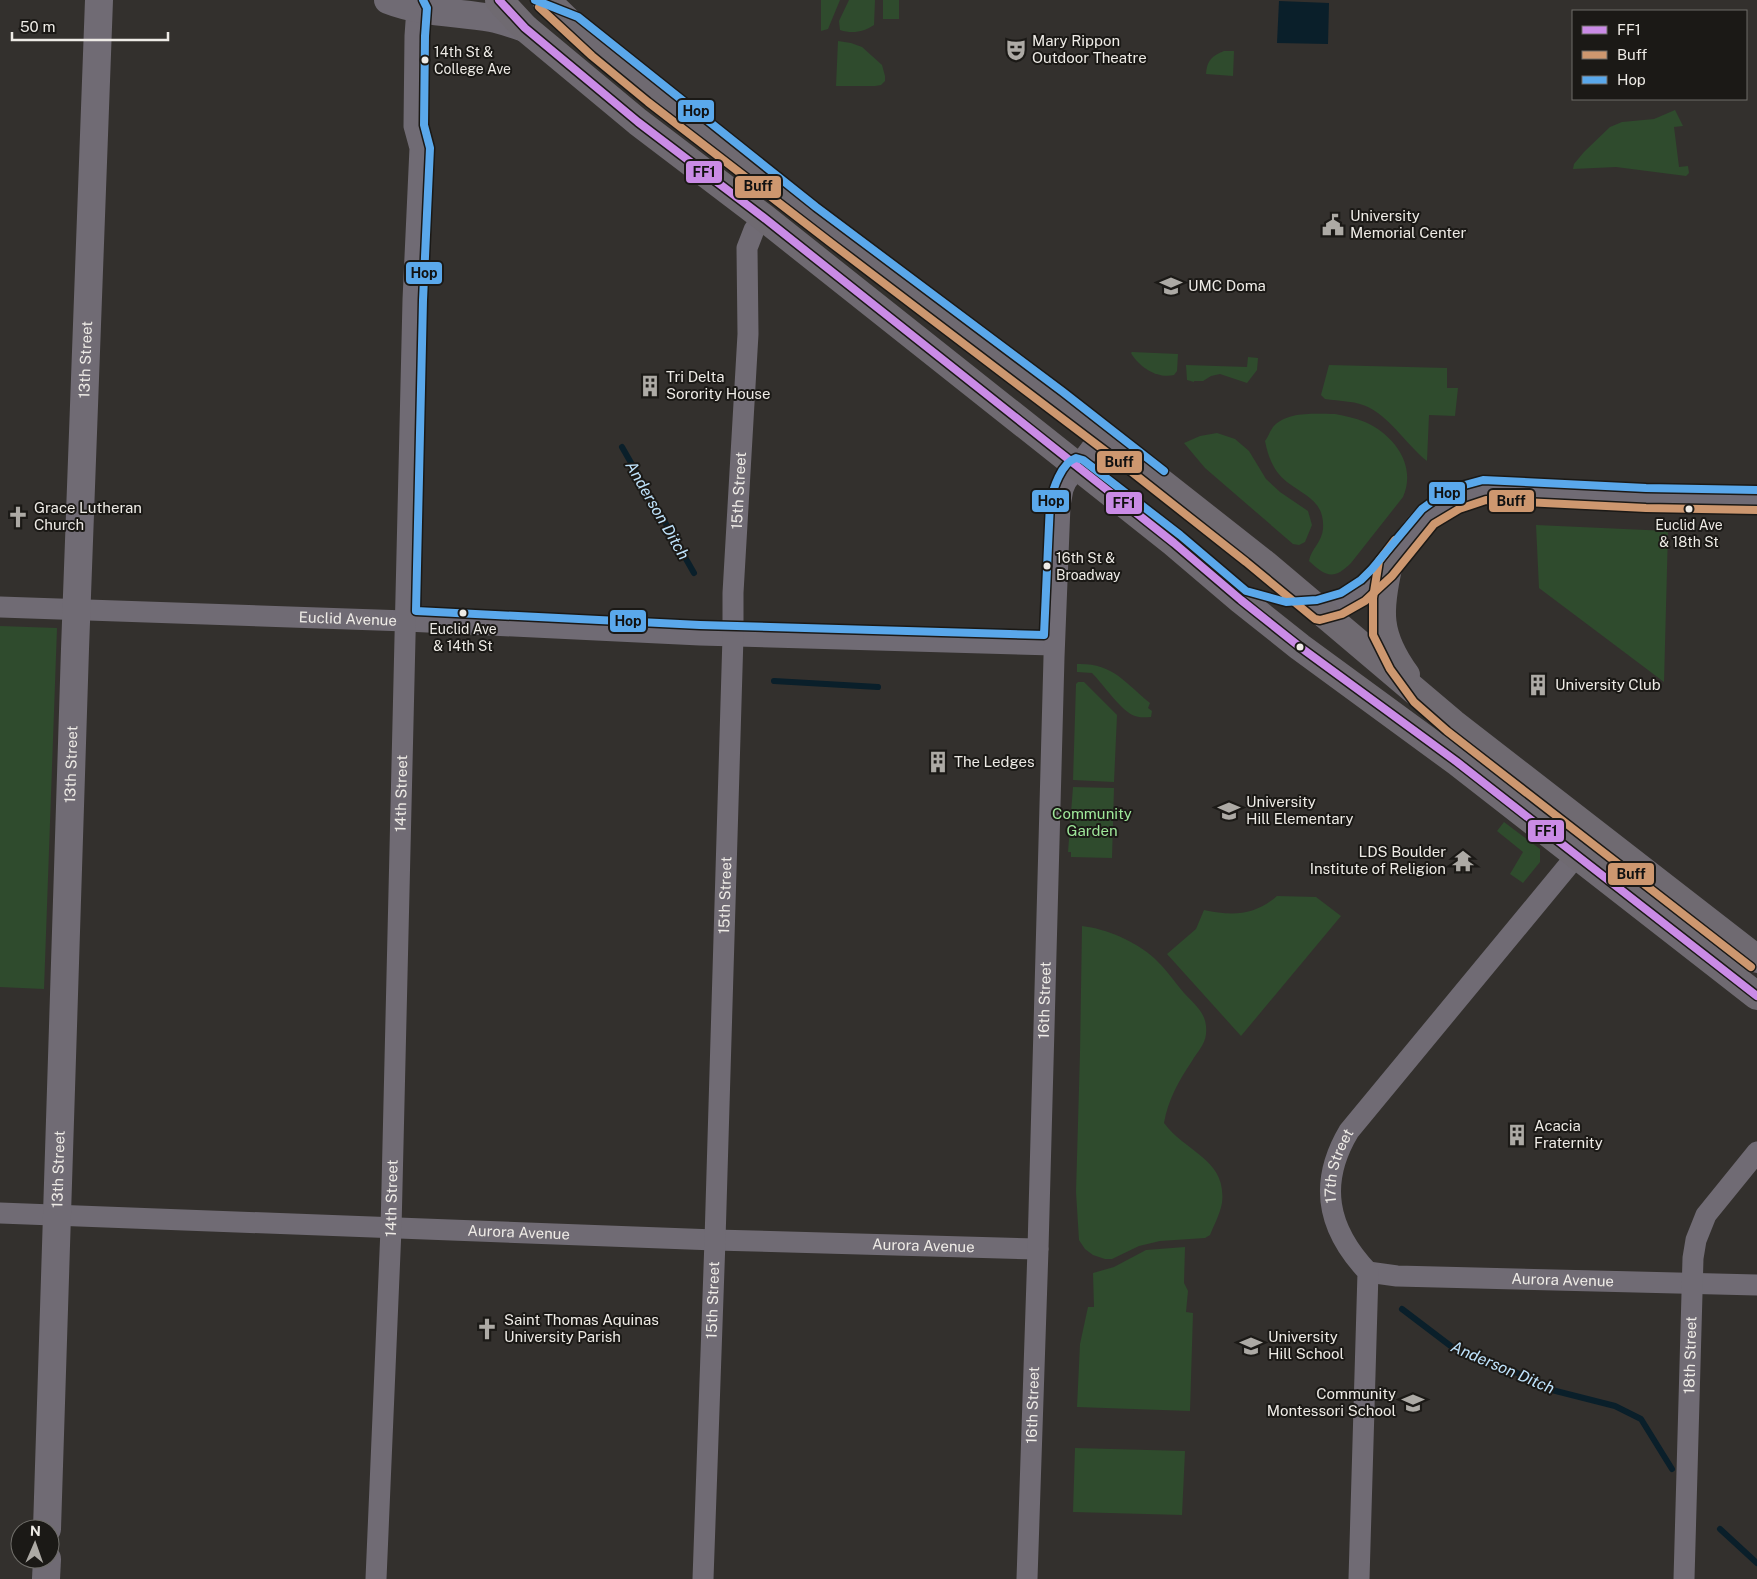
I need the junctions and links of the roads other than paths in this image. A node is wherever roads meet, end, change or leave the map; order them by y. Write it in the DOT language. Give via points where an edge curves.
graph roads {
  1 [pos="98,0"];
  2 [pos="388,0"];
  3 [pos="458,0"];
  4 [pos="546,0"];
  5 [pos="500,2"];
  6 [pos="417,8"];
  7 [pos="572,25"];
  8 [pos="525,28"];
  9 [pos="763,218"];
  10 [pos="1102,435"];
  11 [pos="1077,468"];
  12 [pos="1757,500"];
  13 [pos="1389,564"];
  14 [pos="1241,600"];
  15 [pos="0,607"];
  16 [pos="77,610"];
  17 [pos="1319,610"];
  18 [pos="406,621"];
  19 [pos="733,636"];
  20 [pos="1054,645"];
  21 [pos="1422,696"];
  22 [pos="1577,855"];
  23 [pos="1757,959"];
  24 [pos="1757,996"];
  25 [pos="1757,1152"];
  26 [pos="0,1213"];
  27 [pos="57,1215"];
  28 [pos="391,1229"];
  29 [pos="715,1240"];
  30 [pos="1038,1249"];
  31 [pos="1368,1272"];
  32 [pos="1693,1283"];
  33 [pos="1757,1285"];
  34 [pos="48,1519"];
  35 [pos="376,1579"];
  36 [pos="703,1579"];
  37 [pos="1027,1579"];
  38 [pos="1360,1579"];
  39 [pos="1684,1579"];
  1 -- 16 [label="street, 13th Street"];
  2 -- 6 [label="street"];
  3 -- 5 [label="street"];
  4 -- 7 [label="main road"];
  5 -- 7 [label="main road" via="534,10"];
  5 -- 8 [label="main road"];
  6 -- 8 [label="street" via="491,18"];
  6 -- 18 [label="street, 14th Street" via="414,126 420,148"];
  7 -- 10 [label="main road" via="816,220"];
  8 -- 9 [label="main road" via="638,122"];
  9 -- 11 [label="main road"];
  9 -- 19 [label="street, 15th Street" via="747,248 748,334"];
  10 -- 11 [label="street, 16th Street"];
  10 -- 17 [label="main road"];
  11 -- 14 [label="main road"];
  11 -- 20 [label="street, 16th Street" via="1062,489"];
  12 -- 13 [label="street" via="1485,490 1465,495 1428,516"];
  13 -- 17 [label="street" via="1367,588 1345,602"];
  13 -- 21 [label="main road" via="1383,599 1383,632 1398,664"];
  14 -- 17 [label="main road" via="1285,612"];
  14 -- 22 [label="main road"];
  15 -- 16 [label="street, Euclid Avenue"];
  16 -- 18 [label="street, Euclid Avenue"];
  16 -- 27 [label="street, 13th Street"];
  17 -- 21 [label="main road"];
  18 -- 19 [label="street, Euclid Avenue"];
  18 -- 28 [label="street, 14th Street"];
  19 -- 20 [label="street, Euclid Avenue"];
  19 -- 29 [label="street, 15th Street"];
  20 -- 30 [label="street, 16th Street"];
  21 -- 23 [label="main road"];
  22 -- 24 [label="main road"];
  22 -- 31 [label="street, 17th Street" via="1340,1146 1330,1180 1332,1215 1342,1239"];
  25 -- 32 [label="street, 18th Street" via="1706,1215 1696,1240"];
  26 -- 27 [label="street, Aurora Avenue"];
  27 -- 28 [label="street, Aurora Avenue"];
  27 -- 34 [label="street, 13th Street"];
  28 -- 29 [label="street, Aurora Avenue"];
  28 -- 35 [label="street, 14th Street"];
  29 -- 30 [label="street, Aurora Avenue"];
  29 -- 36 [label="street, 15th Street"];
  30 -- 37 [label="street, 16th Street"];
  31 -- 32 [label="street, Aurora Avenue" via="1396,1276"];
  31 -- 38 [label="street"];
  32 -- 33 [label="street, Aurora Avenue"];
  32 -- 39 [label="street, 18th Street"];
}
